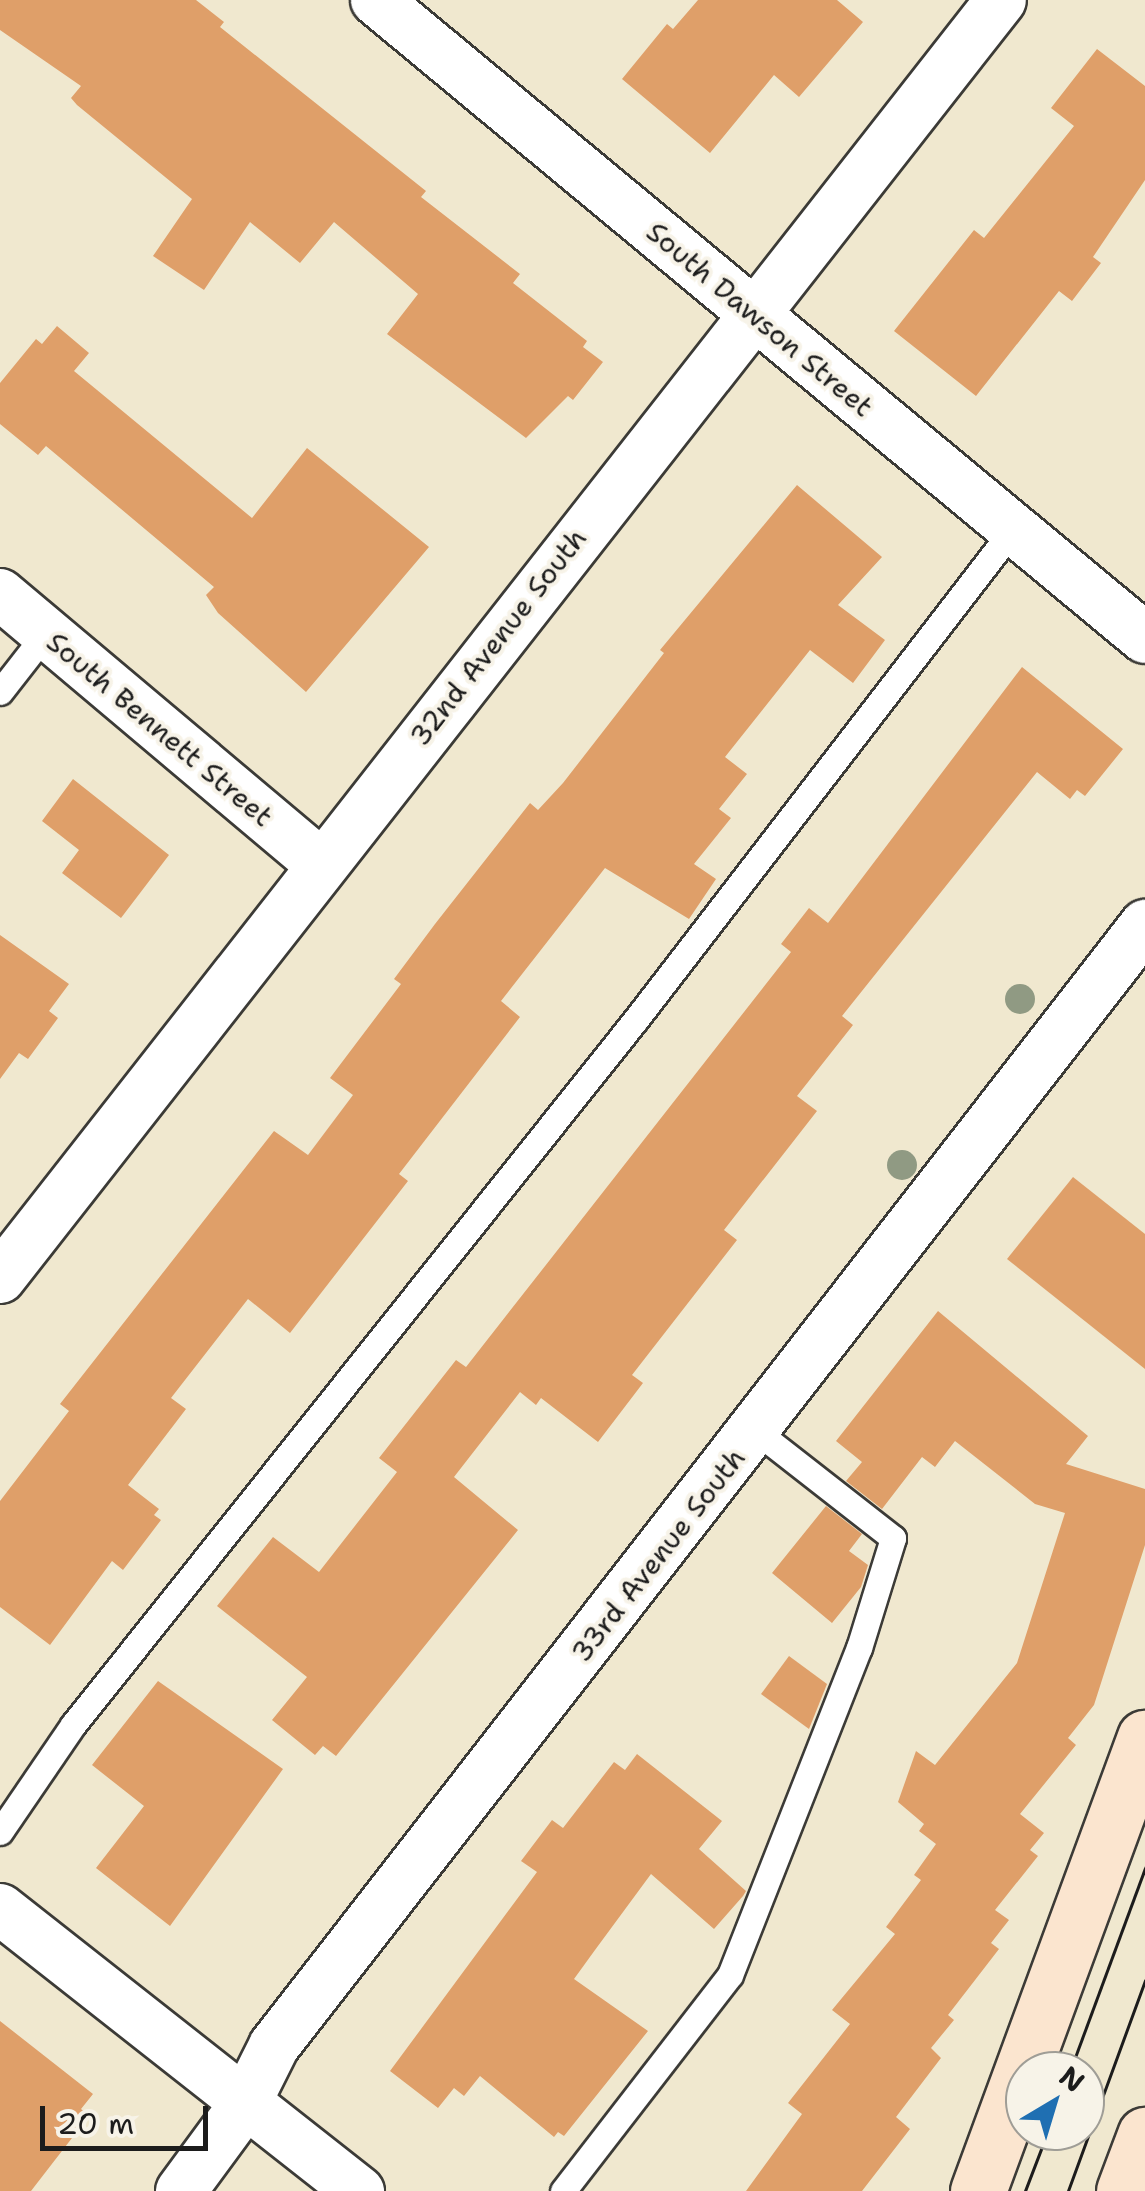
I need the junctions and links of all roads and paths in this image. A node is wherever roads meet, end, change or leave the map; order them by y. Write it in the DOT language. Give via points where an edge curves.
graph roads {
  1 [pos="376,0"];
  2 [pos="1002,0"];
  3 [pos="750,314"];
  4 [pos="1014,528"];
  5 [pos="0,594"];
  6 [pos="46,633"];
  7 [pos="1145,638"];
  8 [pos="0,692"];
  9 [pos="320,864"];
  10 [pos="1145,924"];
  11 [pos="0,1278"];
  12 [pos="755,1430"];
  13 [pos="1145,1738"];
  14 [pos="0,1832"];
  15 [pos="0,1908"];
  16 [pos="245,2104"];
  17 [pos="1145,2135"];
  18 [pos="181,2191"];
  19 [pos="359,2191"];
  20 [pos="564,2191"];
  21 [pos="978,2191"];
  22 [pos="1124,2191"];
  1 -- 3 [label="street, South Dawson Street"];
  2 -- 3 [label="street, 32nd Avenue South"];
  3 -- 4 [label="street, South Dawson Street"];
  3 -- 9 [label="street, 32nd Avenue South"];
  4 -- 7 [label="street, South Dawson Street"];
  4 -- 14 [label="lane" via="637,1018 73,1725"];
  5 -- 6 [label="street, South Bennett Street"];
  6 -- 8 [label="lane"];
  6 -- 9 [label="street, South Bennett Street"];
  9 -- 11 [label="street, 32nd Avenue South"];
  10 -- 12 [label="street, 33rd Avenue South"];
  12 -- 16 [label="street, 33rd Avenue South" via="274,2046"];
  12 -- 20 [label="lane" via="893,1538 859,1648 730,1975"];
  13 -- 21 [label="main road"];
  15 -- 16 [label="street"];
  16 -- 18 [label="street, 33rd Avenue South"];
  16 -- 19 [label="street"];
  17 -- 22 [label="main road"];
}
